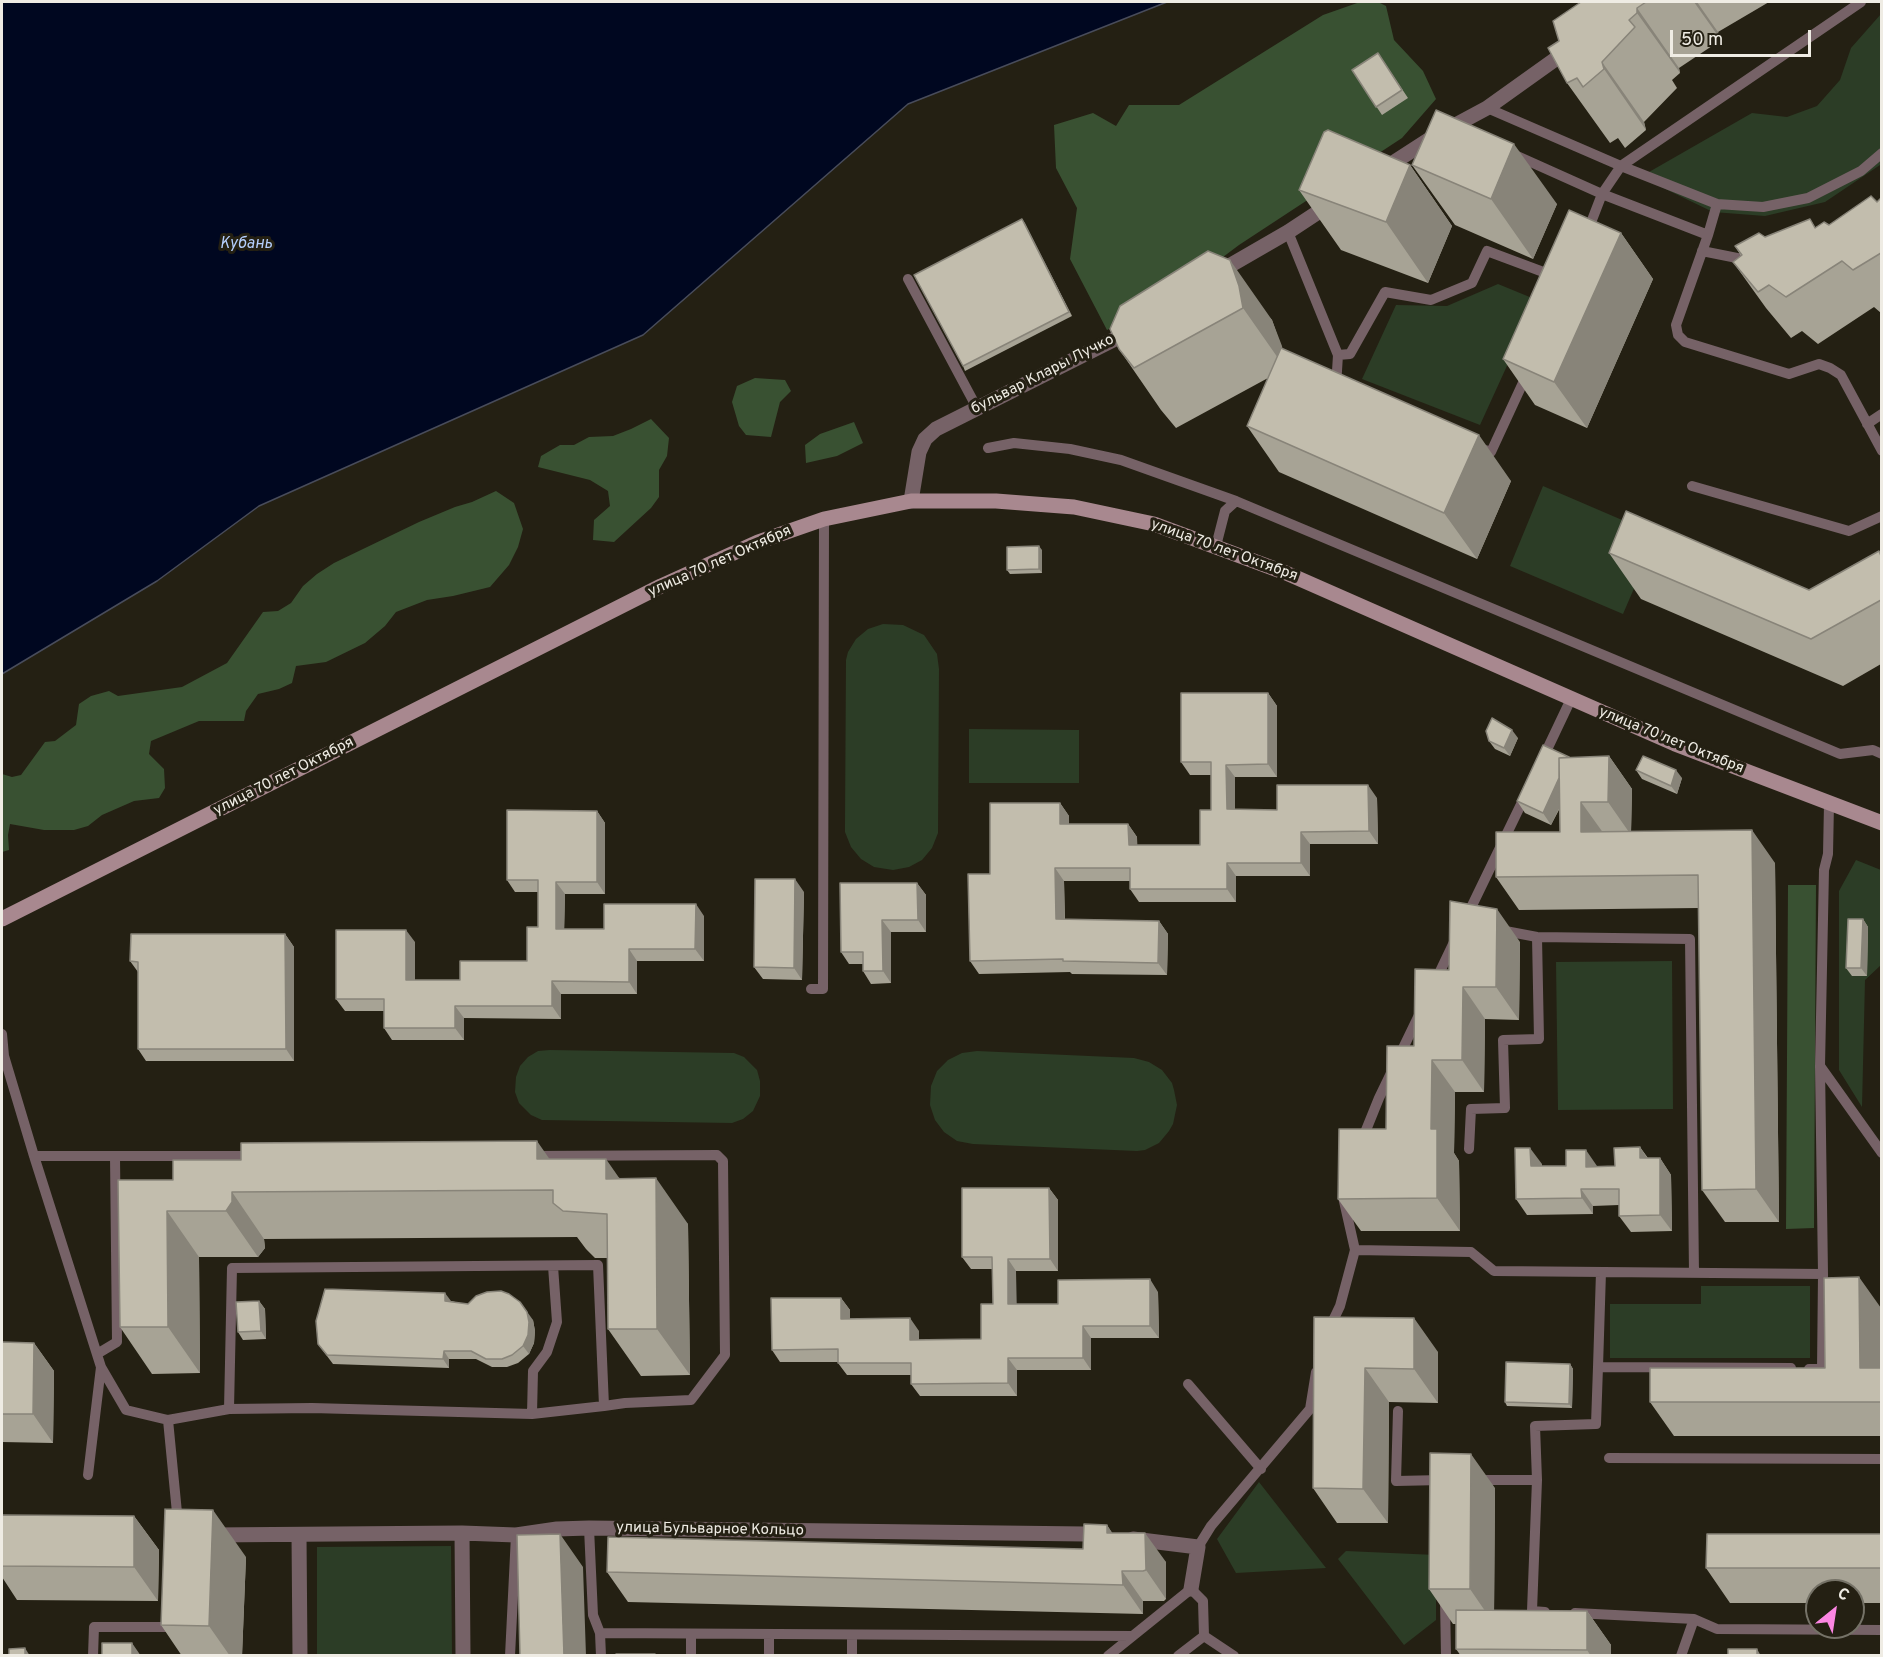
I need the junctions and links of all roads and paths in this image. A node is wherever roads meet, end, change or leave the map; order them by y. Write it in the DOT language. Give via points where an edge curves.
graph roads {
  1 [pos="1862,2"];
  2 [pos="1581,41"];
  3 [pos="1487,108"];
  4 [pos="1506,151"];
  5 [pos="1881,153"];
  6 [pos="1621,166"];
  7 [pos="1366,181"];
  8 [pos="1347,194"];
  9 [pos="1602,194"];
  10 [pos="1717,204"];
  11 [pos="1288,232"];
  12 [pos="1708,235"];
  13 [pos="1581,249"];
  14 [pos="1702,251"];
  15 [pos="1766,259"];
  16 [pos="908,279"];
  17 [pos="1569,282"];
  18 [pos="1200,283"];
  19 [pos="1142,318"];
  20 [pos="1338,355"];
  21 [pos="1532,362"];
  22 [pos="1346,397"];
  23 [pos="977,408"];
  24 [pos="1881,414"];
  25 [pos="1867,424"];
  26 [pos="1470,444"];
  27 [pos="988,448"];
  28 [pos="1881,451"];
  29 [pos="1692,486"];
  30 [pos="911,501"];
  31 [pos="1236,501"];
  32 [pos="1881,516"];
  33 [pos="824,519"];
  34 [pos="1216,546"];
  35 [pos="1572,699"];
  36 [pos="1881,754"];
  37 [pos="1829,804"];
  38 [pos="1881,823"];
  39 [pos="2,919"];
  40 [pos="1458,934"];
  41 [pos="1537,937"];
  42 [pos="811,989"];
  43 [pos="2,1035"];
  44 [pos="1820,1066"];
  45 [pos="1358,1149"];
  46 [pos="1469,1149"];
  47 [pos="1881,1153"];
  48 [pos="33,1156"];
  49 [pos="115,1156"];
  50 [pos="268,1156"];
  51 [pos="516,1156"];
  52 [pos="1342,1191"];
  53 [pos="1355,1250"];
  54 [pos="553,1266"];
  55 [pos="1601,1272"];
  56 [pos="1694,1273"];
  57 [pos="1823,1274"];
  58 [pos="1325,1336"];
  59 [pos="97,1354"];
  60 [pos="1318,1356"];
  61 [pos="1598,1366"];
  62 [pos="101,1367"];
  63 [pos="1188,1384"];
  64 [pos="604,1406"];
  65 [pos="229,1409"];
  66 [pos="1398,1411"];
  67 [pos="532,1414"];
  68 [pos="168,1420"];
  69 [pos="1609,1458"];
  70 [pos="1881,1459"];
  71 [pos="1261,1469"];
  72 [pos="88,1475"];
  73 [pos="1537,1480"];
  74 [pos="589,1528"];
  75 [pos="462,1533"];
  76 [pos="299,1534"];
  77 [pos="179,1535"];
  78 [pos="516,1535"];
  79 [pos="1198,1547"];
  80 [pos="1191,1589"];
  81 [pos="1445,1592"];
  82 [pos="1555,1612"];
  83 [pos="1566,1613"];
  84 [pos="1694,1619"];
  85 [pos="180,1626"];
  86 [pos="1881,1630"];
  87 [pos="600,1633"];
  88 [pos="690,1634"];
  89 [pos="769,1635"];
  90 [pos="852,1635"];
  91 [pos="1132,1636"];
  92 [pos="1204,1636"];
  93 [pos="93,1656"];
  94 [pos="300,1656"];
  95 [pos="464,1656"];
  96 [pos="510,1656"];
  97 [pos="601,1656"];
  98 [pos="691,1656"];
  99 [pos="769,1656"];
  100 [pos="852,1656"];
  101 [pos="1108,1656"];
  102 [pos="1178,1656"];
  103 [pos="1234,1656"];
  104 [pos="1446,1656"];
  105 [pos="1681,1656"];
  1 -- 6 [label="lane"];
  2 -- 3 [label="street"];
  3 -- 6 [label="lane"];
  3 -- 7 [label="street"];
  4 -- 9 [label="lane"];
  5 -- 10 [label="lane" via="1861,171 1808,198 1763,207"];
  6 -- 9 [label="lane"];
  6 -- 10 [label="lane"];
  8 -- 11 [label="street"];
  9 -- 12 [label="lane"];
  9 -- 13 [label="lane"];
  10 -- 12 [label="lane"];
  11 -- 18 [label="street"];
  11 -- 20 [label="lane"];
  12 -- 14 [label="lane"];
  14 -- 15 [label="lane" via="1755,261"];
  14 -- 25 [label="lane" via="1676,325 1678,335 1685,342 1789,374 1819,364 1830,368 1841,375"];
  16 -- 23 [label="lane"];
  17 -- 20 [label="lane" via="1487,251 1472,283 1431,300 1385,292 1350,354"];
  19 -- 23 [label="street, бульвар Клары Лучко" via="1115,339"];
  20 -- 22 [label="lane" via="1336,393"];
  21 -- 26 [label="lane" via="1491,452"];
  23 -- 30 [label="street, бульвар Клары Лучко" via="936,429 925,440 919,452"];
  24 -- 25 [label="lane"];
  25 -- 28 [label="lane"];
  27 -- 31 [label="lane" via="1014,443 1070,449 1121,460"];
  29 -- 32 [label="lane" via="1849,531"];
  30 -- 33 [label="main road, улица 70 лет Октября"];
  30 -- 34 [label="main road, улица 70 лет Октября" via="996,501 1074,507 1154,524"];
  31 -- 34 [label="lane" via="1225,512"];
  31 -- 36 [label="lane" via="1840,753 1873,750"];
  33 -- 39 [label="main road, улица 70 лет Октября" via="758,542 661,586"];
  33 -- 42 [label="lane" via="823,989"];
  34 -- 35 [label="main road, улица 70 лет Октября" via="1296,577"];
  35 -- 37 [label="main road, улица 70 лет Октября"];
  35 -- 41 [label="lane" via="1463,924"];
  37 -- 38 [label="main road, улица 70 лет Октября"];
  37 -- 44 [label="lane"];
  40 -- 45 [label="lane"];
  41 -- 46 [label="lane" via="1539,1039 1503,1040 1505,1108 1471,1109"];
  41 -- 56 [label="lane" via="1690,939"];
  43 -- 48 [label="lane" via="4,1056"];
  44 -- 47 [label="lane"];
  44 -- 57 [label="lane"];
  48 -- 49 [label="lane"];
  48 -- 59 [label="lane"];
  49 -- 50 [label="lane"];
  49 -- 59 [label="lane" via="117,1342"];
  51 -- 64 [label="lane" via="717,1155 723,1161 725,1355 691,1400"];
  52 -- 53 [label="lane"];
  53 -- 55 [label="lane" via="1471,1252 1494,1271"];
  53 -- 58 [label="lane" via="1340,1306"];
  54 -- 64 [label="lane" via="598,1265"];
  54 -- 65 [label="lane" via="232,1268"];
  54 -- 67 [label="lane" via="557,1322 547,1352 533,1371"];
  55 -- 56 [label="lane"];
  55 -- 61 [label="lane"];
  56 -- 57 [label="lane"];
  57 -- 61 [label="lane" via="1822,1369"];
  59 -- 62 [label="lane"];
  60 -- 71 [label="lane" via="1310,1409"];
  61 -- 73 [label="lane" via="1596,1424 1535,1426"];
  62 -- 68 [label="lane" via="126,1410"];
  62 -- 72 [label="lane"];
  63 -- 71 [label="lane"];
  64 -- 67 [label="lane"];
  65 -- 67 [label="lane"];
  65 -- 68 [label="lane"];
  66 -- 73 [label="lane" via="1396,1481"];
  68 -- 77 [label="lane"];
  69 -- 70 [label="lane"];
  71 -- 79 [label="lane" via="1211,1526"];
  73 -- 82 [label="lane" via="1532,1611"];
  74 -- 78 [label="street, улица Бульварное Кольцо"];
  74 -- 79 [label="street, улица Бульварное Кольцо" via="1085,1534"];
  74 -- 87 [label="lane" via="593,1615"];
  75 -- 76 [label="street, улица Бульварное Кольцо"];
  75 -- 78 [label="street, улица Бульварное Кольцо"];
  75 -- 95 [label="street"];
  76 -- 77 [label="street, улица Бульварное Кольцо"];
  76 -- 94 [label="street"];
  78 -- 96 [label="lane"];
  79 -- 80 [label="street"];
  80 -- 91 [label="lane"];
  80 -- 92 [label="lane" via="1203,1600"];
  81 -- 104 [label="lane"];
  83 -- 84 [label="lane"];
  84 -- 86 [label="lane" via="1717,1629"];
  84 -- 105 [label="lane"];
  85 -- 93 [label="lane" via="94,1627"];
  87 -- 88 [label="lane"];
  87 -- 97 [label="lane"];
  88 -- 89 [label="lane"];
  88 -- 98 [label="lane"];
  89 -- 90 [label="lane"];
  89 -- 99 [label="lane"];
  90 -- 91 [label="lane"];
  90 -- 100 [label="lane"];
  91 -- 101 [label="lane"];
  92 -- 102 [label="lane"];
  92 -- 103 [label="lane"];
}
